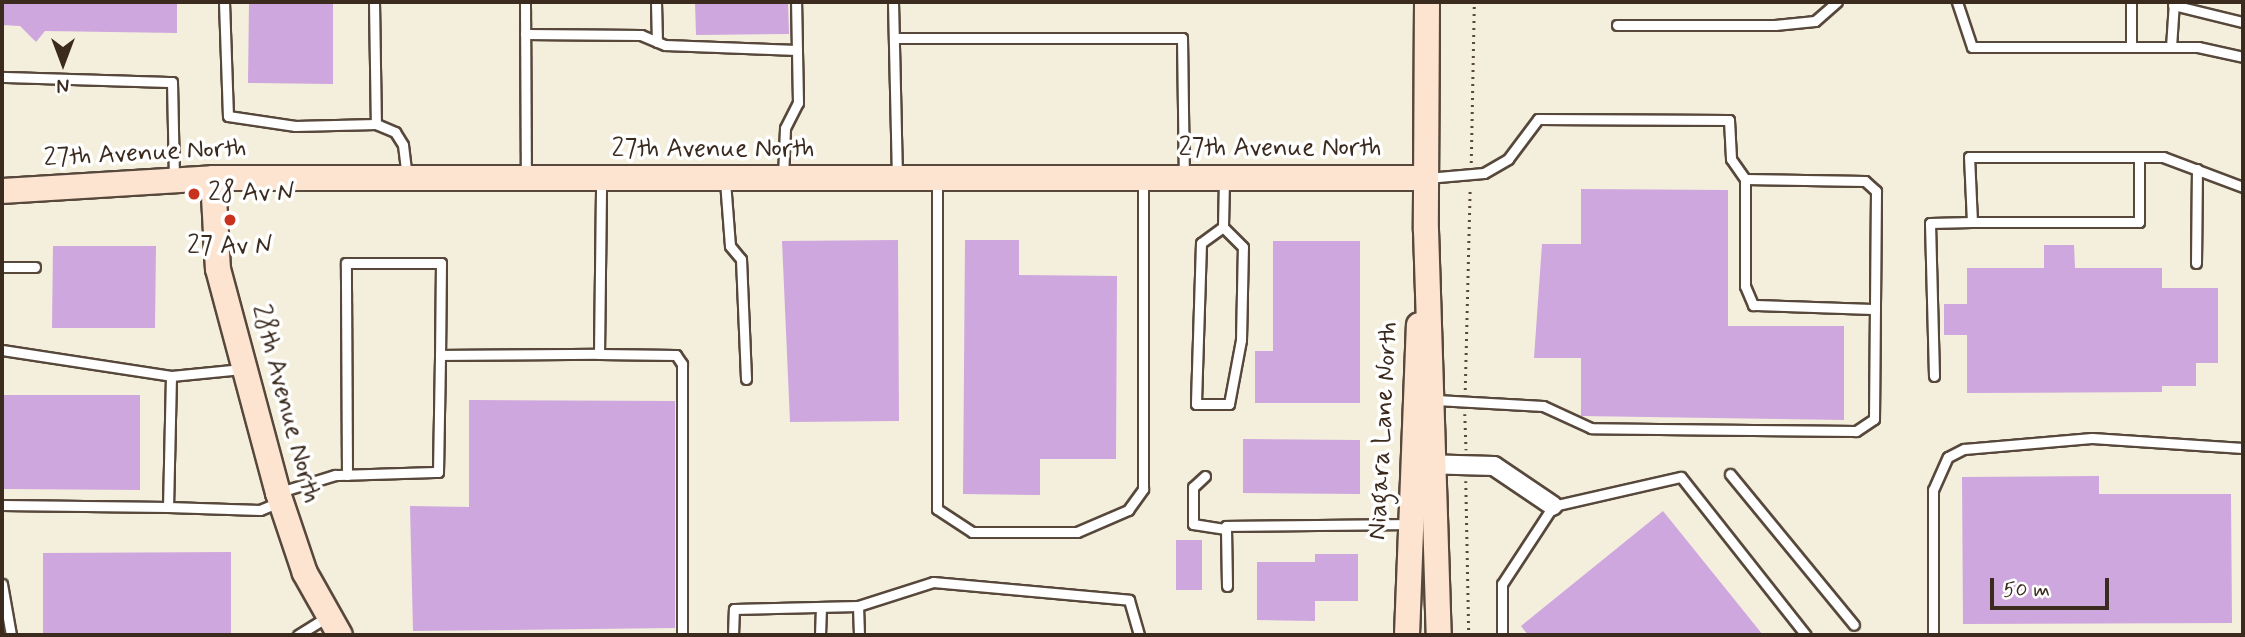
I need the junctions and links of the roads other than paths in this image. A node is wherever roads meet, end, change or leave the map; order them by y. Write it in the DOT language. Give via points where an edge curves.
graph roads {
  1 [pos="224,2"];
  2 [pos="374,2"];
  3 [pos="525,2"];
  4 [pos="656,2"];
  5 [pos="796,2"];
  6 [pos="893,2"];
  7 [pos="1427,2"];
  8 [pos="1837,2"];
  9 [pos="1957,2"];
  10 [pos="2131,2"];
  11 [pos="2173,3"];
  12 [pos="2243,22"];
  13 [pos="1617,25"];
  14 [pos="525,34"];
  15 [pos="894,38"];
  16 [pos="657,42"];
  17 [pos="2131,47"];
  18 [pos="2171,47"];
  19 [pos="797,50"];
  20 [pos="2243,57"];
  21 [pos="2,77"];
  22 [pos="376,124"];
  23 [pos="2139,157"];
  24 [pos="2197,169"];
  25 [pos="1184,177"];
  26 [pos="1224,177"];
  27 [pos="213,178"];
  28 [pos="407,178"];
  29 [pos="1425,178"];
  30 [pos="527,179"];
  31 [pos="601,179"];
  32 [pos="725,179"];
  33 [pos="783,179"];
  34 [pos="897,179"];
  35 [pos="1745,179"];
  36 [pos="174,180"];
  37 [pos="937,180"];
  38 [pos="1143,182"];
  39 [pos="2243,187"];
  40 [pos="2,191"];
  41 [pos="1972,222"];
  42 [pos="1223,227"];
  43 [pos="1426,230"];
  44 [pos="2196,262"];
  45 [pos="2,267"];
  46 [pos="35,267"];
  47 [pos="1875,309"];
  48 [pos="2,350"];
  49 [pos="599,354"];
  50 [pos="440,355"];
  51 [pos="244,368"];
  52 [pos="171,376"];
  53 [pos="1934,376"];
  54 [pos="746,379"];
  55 [pos="1436,400"];
  56 [pos="2243,448"];
  57 [pos="1411,464"];
  58 [pos="1437,464"];
  59 [pos="1730,474"];
  60 [pos="347,475"];
  61 [pos="1205,476"];
  62 [pos="279,497"];
  63 [pos="2,505"];
  64 [pos="1553,506"];
  65 [pos="168,507"];
  66 [pos="1410,523"];
  67 [pos="1226,529"];
  68 [pos="2,584"];
  69 [pos="1227,586"];
  70 [pos="858,606"];
  71 [pos="821,610"];
  72 [pos="1854,625"];
  73 [pos="333,626"];
  74 [pos="11,635"];
  75 [pos="298,635"];
  76 [pos="682,635"];
  77 [pos="733,635"];
  78 [pos="820,635"];
  79 [pos="859,635"];
  80 [pos="1139,635"];
  81 [pos="1407,635"];
  82 [pos="1439,635"];
  83 [pos="1503,635"];
  84 [pos="1806,635"];
  85 [pos="1933,635"];
  1 -- 22 [label="lane" via="228,116 295,126"];
  2 -- 22 [label="lane"];
  3 -- 14 [label="lane"];
  4 -- 16 [label="lane"];
  5 -- 19 [label="lane"];
  6 -- 15 [label="lane"];
  7 -- 29 [label="street, Niagara Lane North"];
  8 -- 13 [label="lane" via="1815,21"];
  9 -- 17 [label="lane" via="1972,47"];
  10 -- 17 [label="lane"];
  11 -- 12 [label="lane"];
  11 -- 18 [label="lane"];
  14 -- 16 [label="lane" via="641,36"];
  14 -- 30 [label="lane"];
  15 -- 25 [label="lane" via="1182,38"];
  15 -- 34 [label="lane"];
  16 -- 19 [label="lane"];
  17 -- 18 [label="lane"];
  18 -- 20 [label="lane"];
  19 -- 33 [label="lane" via="798,103 785,128"];
  21 -- 36 [label="lane" via="172,82"];
  22 -- 28 [label="lane" via="395,132 403,145"];
  23 -- 24 [label="lane" via="2164,157"];
  23 -- 41 [label="lane" via="2139,222"];
  23 -- 41 [label="lane" via="1969,157"];
  24 -- 39 [label="lane"];
  24 -- 44 [label="lane"];
  25 -- 26 [label="street, 27th Avenue North"];
  25 -- 38 [label="street, 27th Avenue North"];
  26 -- 29 [label="street, 27th Avenue North"];
  26 -- 42 [label="lane"];
  27 -- 28 [label="street, 27th Avenue North"];
  27 -- 36 [label="street, 27th Avenue North"];
  27 -- 51 [label="street, 28th Avenue North" via="218,269"];
  28 -- 30 [label="street, 27th Avenue North"];
  29 -- 35 [label="lane" via="1471,176 1508,159 1538,119 1729,120 1731,159"];
  29 -- 43 [label="street, Niagara Lane North"];
  30 -- 31 [label="street, 27th Avenue North"];
  31 -- 32 [label="street, 27th Avenue North"];
  31 -- 49 [label="lane"];
  32 -- 33 [label="street, 27th Avenue North"];
  32 -- 54 [label="lane" via="730,246 741,259"];
  33 -- 34 [label="street, 27th Avenue North"];
  34 -- 37 [label="street, 27th Avenue North"];
  35 -- 47 [label="lane" via="1745,286 1753,305"];
  35 -- 47 [label="lane" via="1872,183"];
  36 -- 40 [label="street, 27th Avenue North"];
  37 -- 38 [label="street, 27th Avenue North"];
  37 -- 38 [label="lane" via="937,509 972,532 1077,532 1128,510 1143,489"];
  41 -- 53 [label="lane" via="1930,223"];
  42 -- 42 [label="lane" via="1243,247 1241,340 1229,404 1196,404 1201,243"];
  43 -- 55 [label="street, Niagara Lane North"];
  43 -- 57 [label="street, Niagara Lane North"];
  45 -- 46 [label="lane"];
  47 -- 55 [label="lane" via="1874,419 1856,431 1591,428 1543,406"];
  48 -- 52 [label="lane"];
  49 -- 50 [label="lane"];
  49 -- 76 [label="lane" via="676,355 682,364"];
  50 -- 60 [label="lane" via="439,472"];
  50 -- 60 [label="lane" via="441,263 346,262"];
  51 -- 52 [label="lane"];
  51 -- 62 [label="street, 28th Avenue North"];
  52 -- 65 [label="lane"];
  55 -- 58 [label="street, Niagara Lane North"];
  56 -- 85 [label="lane" via="2092,438 1964,449 1948,457 1933,490"];
  57 -- 58 [label="street"];
  57 -- 66 [label="street, Niagara Lane North"];
  58 -- 64 [label="street" via="1494,466"];
  58 -- 82 [label="street, Niagara Lane North"];
  59 -- 72 [label="lane"];
  60 -- 62 [label="lane"];
  61 -- 67 [label="lane" via="1193,488 1193,524"];
  62 -- 65 [label="lane" via="260,510"];
  62 -- 73 [label="street, 28th Avenue North"];
  63 -- 65 [label="lane"];
  64 -- 83 [label="lane" via="1502,584"];
  64 -- 84 [label="lane" via="1681,477"];
  66 -- 67 [label="lane"];
  66 -- 81 [label="street, Niagara Lane North"];
  67 -- 69 [label="lane"];
  68 -- 74 [label="lane"];
  70 -- 71 [label="lane"];
  70 -- 79 [label="lane"];
  70 -- 80 [label="lane" via="933,582 1129,600"];
  71 -- 77 [label="lane" via="734,609"];
  71 -- 78 [label="lane"];
  73 -- 75 [label="lane"];
}
